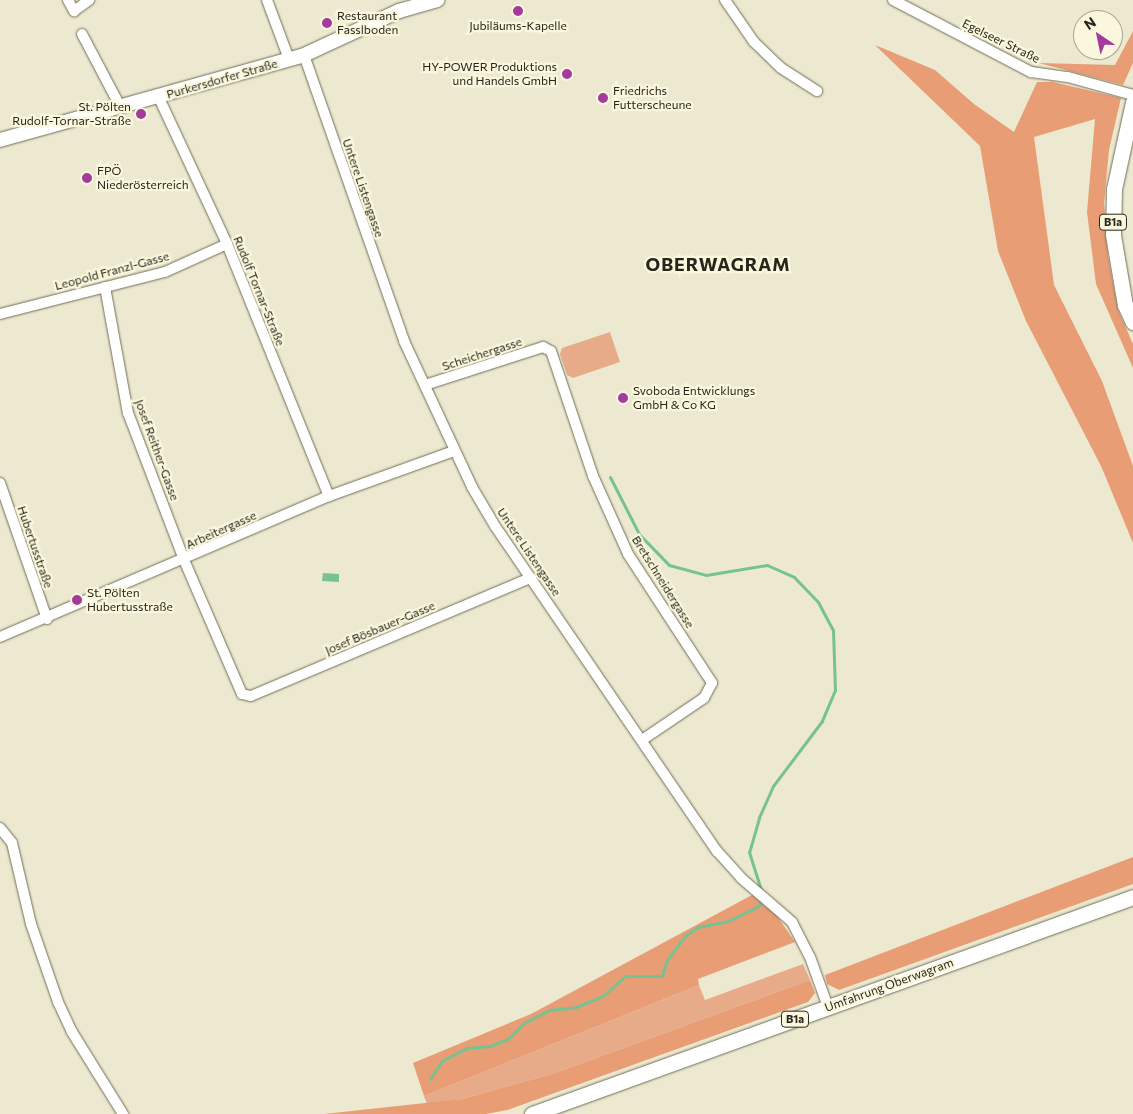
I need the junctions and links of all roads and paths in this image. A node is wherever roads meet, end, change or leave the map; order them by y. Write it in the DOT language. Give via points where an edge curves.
graph roads {
  1 [pos="68,0"];
  2 [pos="89,0"];
  3 [pos="267,0"];
  4 [pos="437,0"];
  5 [pos="725,0"];
  6 [pos="893,0"];
  7 [pos="82,34"];
  8 [pos="304,55"];
  9 [pos="289,59"];
  10 [pos="817,91"];
  11 [pos="1133,95"];
  12 [pos="159,98"];
  13 [pos="1133,102"];
  14 [pos="120,108"];
  15 [pos="0,140"];
  16 [pos="227,244"];
  17 [pos="105,287"];
  18 [pos="0,314"];
  19 [pos="1133,322"];
  20 [pos="548,348"];
  21 [pos="425,385"];
  22 [pos="454,451"];
  23 [pos="0,483"];
  24 [pos="329,496"];
  25 [pos="184,560"];
  26 [pos="531,578"];
  27 [pos="47,619"];
  28 [pos="0,637"];
  29 [pos="240,691"];
  30 [pos="642,740"];
  31 [pos="0,828"];
  32 [pos="1133,897"];
  33 [pos="828,1007"];
  34 [pos="124,1114"];
  35 [pos="532,1114"];
  1 -- 2 [label="street" via="74,11"];
  3 -- 9 [label="street"];
  4 -- 8 [label="main road, Purkersdorfer Straße" via="399,11"];
  5 -- 10 [label="street" via="754,42 780,68"];
  6 -- 11 [label="street, Egelseer Straße" via="1031,72"];
  7 -- 14 [label="street"];
  8 -- 9 [label="main road, Purkersdorfer Straße"];
  8 -- 21 [label="street, Untere Listengasse" via="404,341"];
  9 -- 12 [label="main road, Purkersdorfer Straße"];
  12 -- 14 [label="main road, Purkersdorfer Straße"];
  12 -- 16 [label="street, Rudolf Tornar-Straße"];
  13 -- 19 [label="main road, B1a" via="1114,189 1113,235 1125,305"];
  14 -- 15 [label="main road, Purkersdorfer Straße"];
  16 -- 17 [label="street, Leopold Franzl-Gasse" via="164,272"];
  16 -- 24 [label="street, Rudolf Tornar-Straße"];
  17 -- 18 [label="street, Leopold Franzl-Gasse"];
  17 -- 25 [label="street, Josef Reither-Gasse" via="128,413"];
  20 -- 21 [label="street, Scheichergasse"];
  20 -- 30 [label="street, Bretschneidergasse" via="593,476 628,554 712,683 704,698"];
  21 -- 22 [label="street, Untere Listengasse"];
  22 -- 24 [label="street, Arbeitergasse"];
  22 -- 26 [label="street, Untere Listengasse" via="495,526"];
  23 -- 27 [label="street, Hubertusstraße"];
  24 -- 25 [label="street, Arbeitergasse"];
  25 -- 27 [label="street, Arbeitergasse"];
  25 -- 29 [label="street, Josef Reither-Gasse"];
  26 -- 29 [label="street, Josef Bösbauer-Gasse" via="251,696"];
  26 -- 30 [label="street, Untere Listengasse"];
  27 -- 28 [label="street, Arbeitergasse"];
  30 -- 33 [label="street, Untere Listengasse" via="717,851 756,890 785,913 799,932"];
  31 -- 34 [label="street" via="12,843 31,924 58,1002 72,1032"];
  32 -- 33 [label="main road, Umfahrung Oberwagram / B1a"];
  33 -- 35 [label="main road, Umfahrung Oberwagram / B1a"];
}
